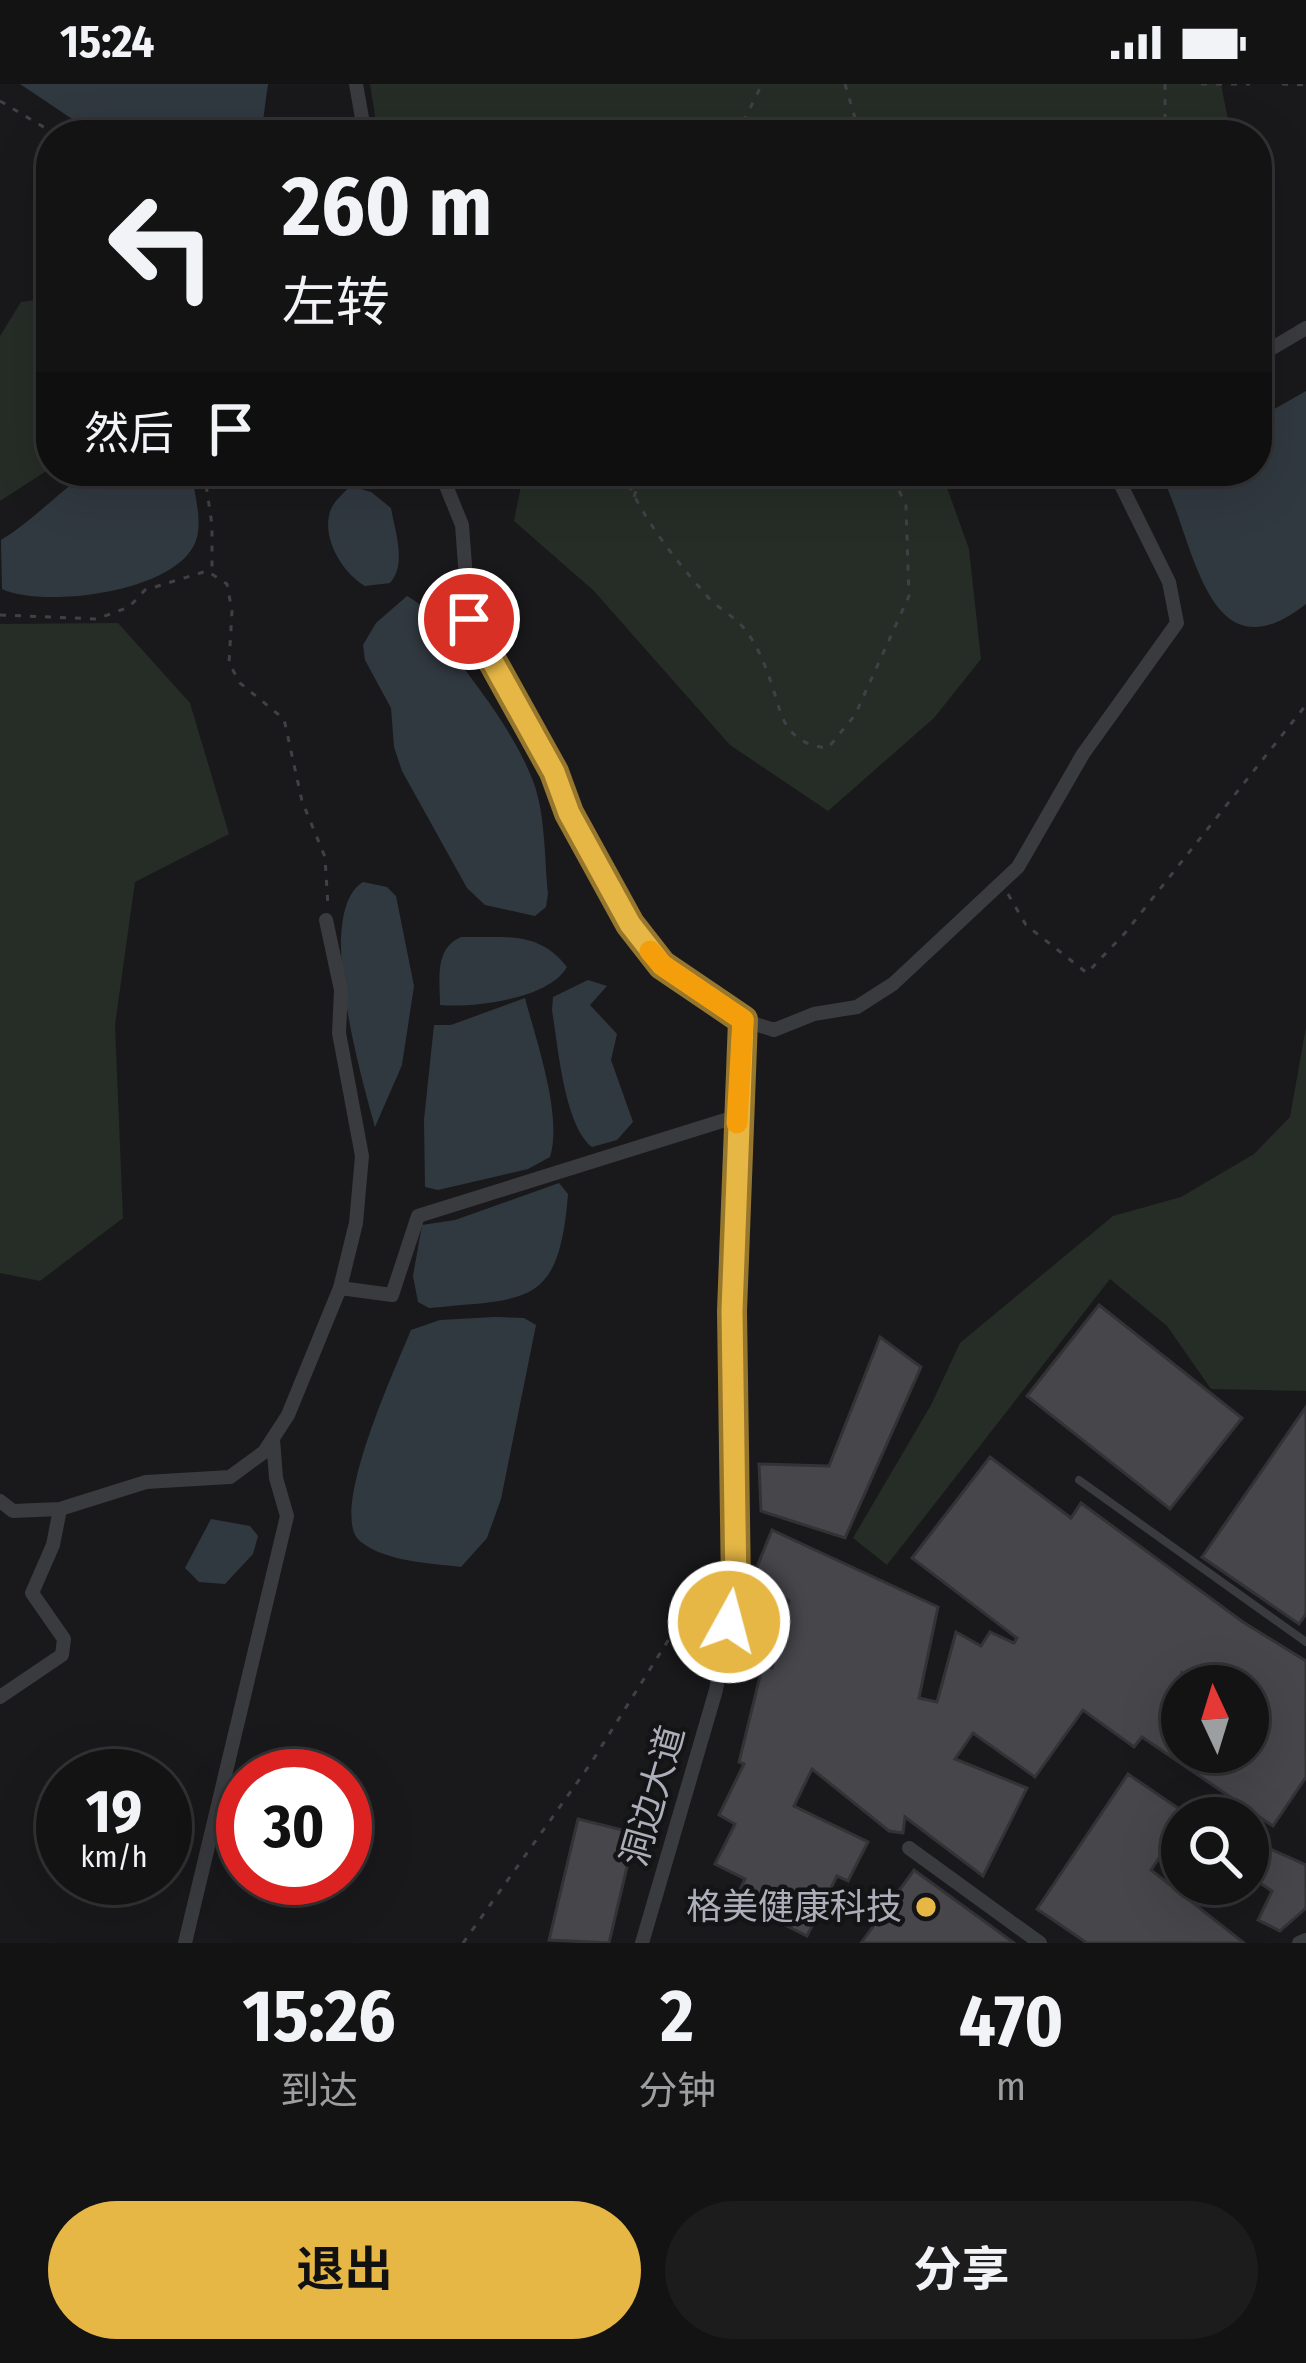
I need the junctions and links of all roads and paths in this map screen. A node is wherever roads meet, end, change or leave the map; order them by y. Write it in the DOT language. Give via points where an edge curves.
graph roads {
  1 [pos="356,84"];
  2 [pos="762,84"];
  3 [pos="845,84"];
  4 [pos="1165,84"];
  5 [pos="1201,84"];
  6 [pos="1250,84"];
  7 [pos="1282,84"];
  8 [pos="1306,85"];
  9 [pos="0,101"];
  10 [pos="362,120"];
  11 [pos="744,120"];
  12 [pos="856,120"];
  13 [pos="1165,120"];
  14 [pos="36,122"];
  15 [pos="1306,328"];
  16 [pos="1272,347"];
  17 [pos="206,486"];
  18 [pos="446,486"];
  19 [pos="628,486"];
  20 [pos="638,486"];
  21 [pos="897,486"];
  22 [pos="1121,486"];
  23 [pos="633,499"];
  24 [pos="212,572"];
  25 [pos="0,615"];
  26 [pos="1306,705"];
  27 [pos="999,886"];
  28 [pos="326,920"];
  29 [pos="743,1020"];
  30 [pos="738,1116"];
  31 [pos="340,1288"];
  32 [pos="273,1439"];
  33 [pos="1078,1480"];
  34 [pos="0,1501"];
  35 [pos="60,1509"];
  36 [pos="736,1588"];
  37 [pos="1306,1642"];
  38 [pos="0,1697"];
  39 [pos="909,1848"];
  40 [pos="185,1943"];
  41 [pos="464,1943"];
  42 [pos="642,1943"];
  43 [pos="1040,1943"];
  1 -- 10 [label="street"];
  2 -- 11 [label="path"];
  3 -- 12 [label="path"];
  4 -- 13 [label="path"];
  5 -- 6 [label="path"];
  7 -- 8 [label="path"];
  9 -- 14 [label="path"];
  15 -- 16 [label="street"];
  17 -- 24 [label="path"];
  18 -- 29 [label="street" via="462,525 469,619 604,881 662,965"];
  19 -- 23 [label="path"];
  20 -- 23 [label="path"];
  21 -- 23 [label="path" via="906,506 909,596 855,715 828,748 796,737 742,627 707,597"];
  22 -- 27 [label="street" via="1169,582 1177,623"];
  24 -- 25 [label="path" via="170,579 97,619"];
  24 -- 28 [label="path" via="227,584 229,662 240,683 284,719 302,801 326,857"];
  26 -- 27 [label="path" via="1087,973 1026,925"];
  27 -- 29 [label="street" via="856,1007 774,1030"];
  28 -- 31 [label="street" via="362,1156"];
  29 -- 30 [label="street, 洞边大道"];
  30 -- 31 [label="street" via="418,1216 392,1295"];
  30 -- 36 [label="street, 洞边大道"];
  31 -- 32 [label="street"];
  32 -- 35 [label="street" via="230,1477 146,1482"];
  32 -- 40 [label="street" via="287,1516"];
  33 -- 37 [label="lane"];
  34 -- 35 [label="street" via="13,1511"];
  35 -- 38 [label="street" via="32,1594 64,1640 62,1655"];
  36 -- 41 [label="path" via="711,1593 686,1612"];
  36 -- 42 [label="street, 洞边大道" via="716,1690"];
  39 -- 43 [label="street"];
}
